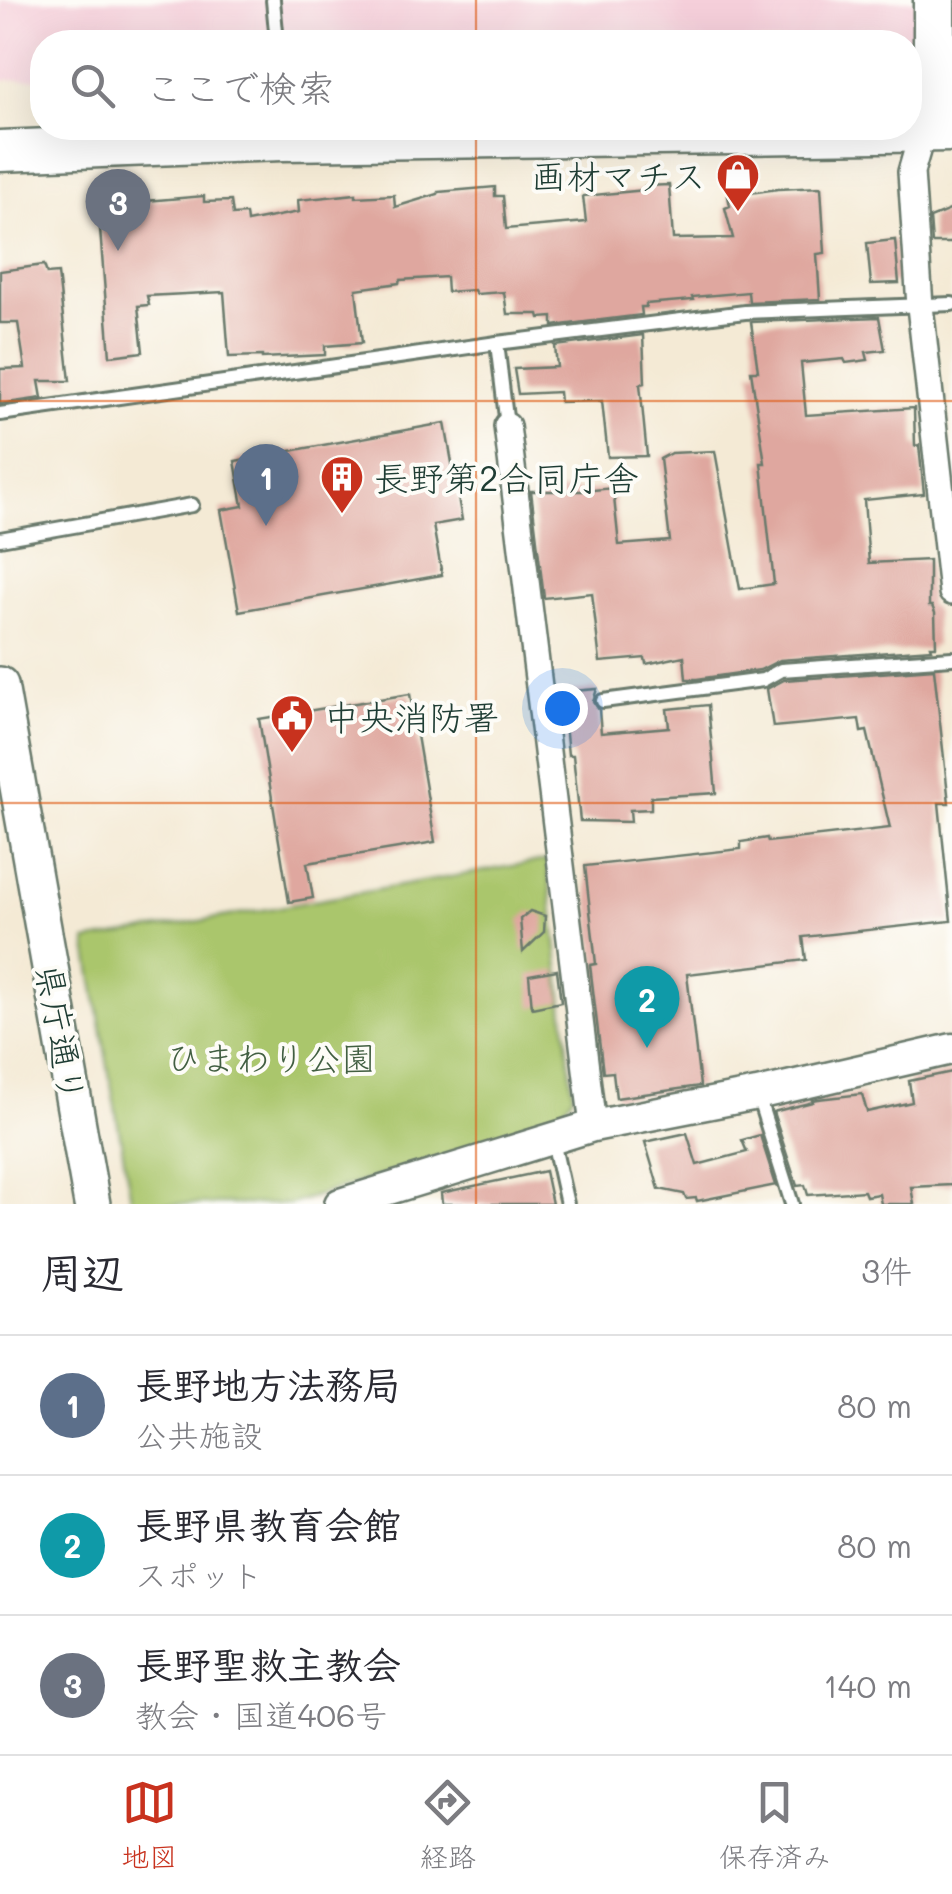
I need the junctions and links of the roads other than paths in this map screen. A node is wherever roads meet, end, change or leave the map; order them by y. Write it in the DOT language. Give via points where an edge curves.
graph roads {
  1 [pos="273,0"];
  2 [pos="934,0"];
  3 [pos="276,30"];
  4 [pos="937,131"];
  5 [pos="182,140"];
  6 [pos="0,151"];
  7 [pos="952,304"];
  8 [pos="920,306"];
  9 [pos="496,343"];
  10 [pos="0,414"];
  11 [pos="507,426"];
  12 [pos="192,505"];
  13 [pos="0,538"];
  14 [pos="952,592"];
  15 [pos="952,658"];
  16 [pos="0,684"];
  17 [pos="603,701"];
  18 [pos="952,1048"];
  19 [pos="757,1094"];
  20 [pos="593,1126"];
  21 [pos="552,1138"];
  22 [pos="92,1204"];
  23 [pos="340,1204"];
  24 [pos="568,1204"];
  25 [pos="792,1204"];
  1 -- 3 [label="lane"];
  2 -- 4 [label="main road"];
  4 -- 8 [label="street" via="911,172"];
  5 -- 6 [label="main road"];
  7 -- 8 [label="lane"];
  8 -- 9 [label="lane" via="746,312"];
  8 -- 14 [label="street"];
  9 -- 10 [label="lane"];
  9 -- 11 [label="lane"];
  11 -- 20 [label="street"];
  12 -- 13 [label="lane"];
  15 -- 17 [label="lane" via="781,670 763,680"];
  16 -- 22 [label="main road, 県庁通り"];
  18 -- 19 [label="street"];
  19 -- 20 [label="street"];
  19 -- 25 [label="lane"];
  20 -- 21 [label="street"];
  21 -- 23 [label="street"];
  21 -- 24 [label="lane"];
}
